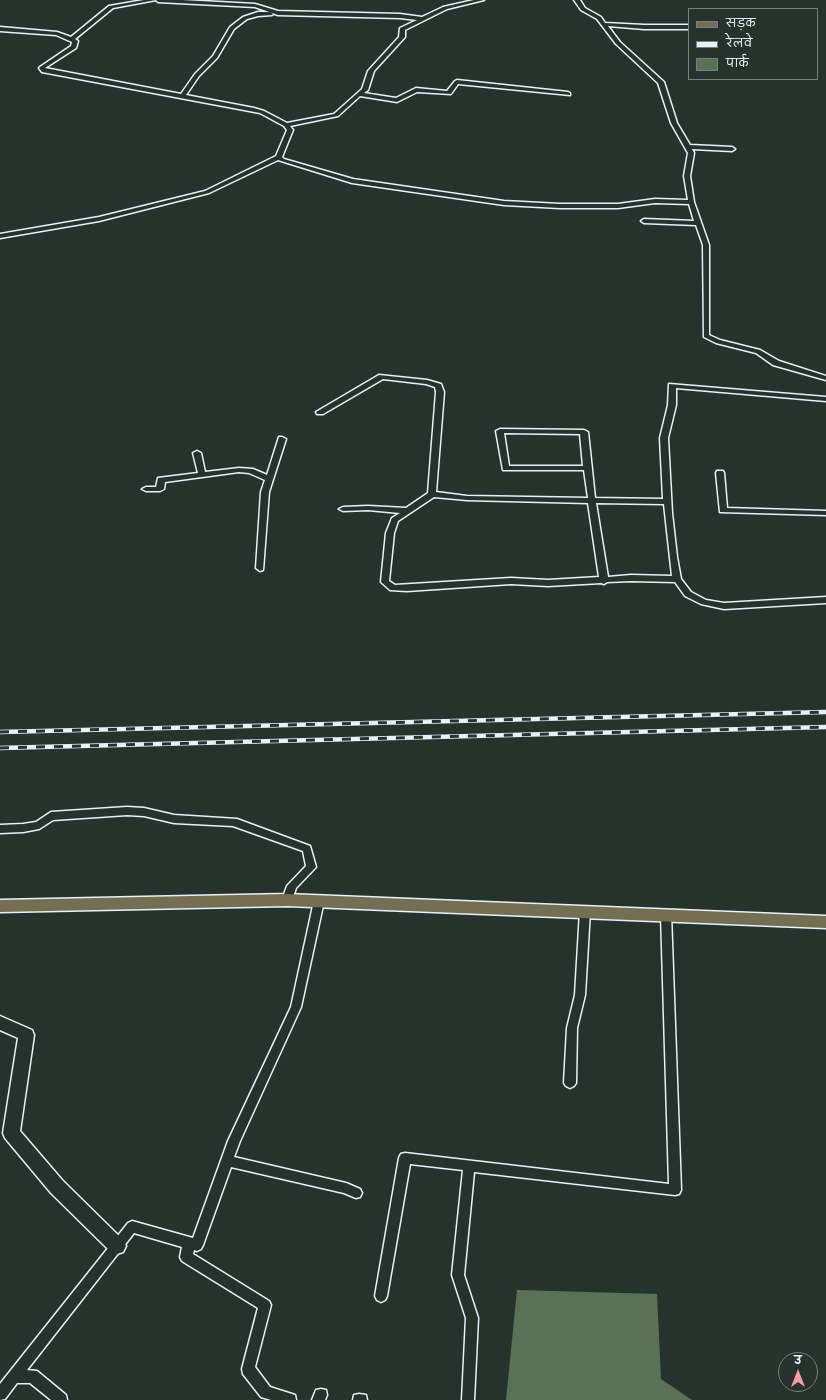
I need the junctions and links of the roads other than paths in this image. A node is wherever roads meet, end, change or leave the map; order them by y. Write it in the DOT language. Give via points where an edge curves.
graph roads {
  1 [pos="154,0"];
  2 [pos="158,0"];
  3 [pos="480,0"];
  4 [pos="577,0"];
  5 [pos="278,13"];
  6 [pos="423,19"];
  7 [pos="603,24"];
  8 [pos="688,27"];
  9 [pos="0,29"];
  10 [pos="72,39"];
  11 [pos="358,94"];
  12 [pos="568,94"];
  13 [pos="183,96"];
  14 [pos="286,125"];
  15 [pos="688,147"];
  16 [pos="732,149"];
  17 [pos="279,156"];
  18 [pos="691,202"];
  19 [pos="644,221"];
  20 [pos="698,223"];
  21 [pos="0,236"];
  22 [pos="826,378"];
  23 [pos="826,399"];
  24 [pos="320,412"];
  25 [pos="282,439"];
  26 [pos="197,453"];
  27 [pos="587,468"];
  28 [pos="720,473"];
  29 [pos="202,475"];
  30 [pos="269,479"];
  31 [pos="146,488"];
  32 [pos="432,494"];
  33 [pos="592,500"];
  34 [pos="667,502"];
  35 [pos="343,509"];
  36 [pos="407,511"];
  37 [pos="826,513"];
  38 [pos="260,568"];
  39 [pos="677,579"];
  40 [pos="604,581"];
  41 [pos="826,600"];
  42 [pos="0,829"];
  43 [pos="287,900"];
  44 [pos="319,901"];
  45 [pos="0,906"];
  46 [pos="585,911"];
  47 [pos="666,914"];
  48 [pos="826,922"];
  49 [pos="0,1023"];
  50 [pos="570,1083"];
  51 [pos="227,1161"];
  52 [pos="469,1166"];
  53 [pos="356,1193"];
  54 [pos="189,1243"];
  55 [pos="117,1246"];
  56 [pos="380,1296"];
  57 [pos="14,1377"];
  58 [pos="0,1394"];
  59 [pos="61,1400"];
  60 [pos="290,1400"];
  61 [pos="468,1400"];
  1 -- 10 [label="street" via="110,7"];
  2 -- 5 [label="street" via="255,6"];
  3 -- 6 [label="street" via="445,8"];
  4 -- 7 [label="street" via="583,9 599,18"];
  5 -- 6 [label="street" via="400,16"];
  5 -- 13 [label="street" via="258,14 245,18 232,28 215,58 197,75"];
  6 -- 11 [label="street" via="402,29 402,37 371,71 365,90"];
  7 -- 8 [label="street"];
  7 -- 15 [label="street" via="618,43 661,82 674,123"];
  9 -- 10 [label="street" via="57,34"];
  10 -- 13 [label="street" via="75,41 74,47 42,68 44,71"];
  11 -- 12 [label="street" via="397,100 416,90 449,92 456,82"];
  11 -- 14 [label="street" via="336,115"];
  13 -- 14 [label="street" via="252,109"];
  14 -- 17 [label="street" via="290,130"];
  15 -- 16 [label="street"];
  15 -- 18 [label="street" via="691,153 687,176"];
  17 -- 18 [label="street" via="282,160 352,181 504,203 618,206 655,201"];
  17 -- 21 [label="street" via="206,192 99,219"];
  18 -- 20 [label="street"];
  19 -- 20 [label="street"];
  20 -- 22 [label="street" via="706,245 706,336 718,342 758,351 776,363"];
  23 -- 34 [label="street" via="672,386 672,405 664,438"];
  24 -- 32 [label="street" via="382,376 427,382 438,386 440,392"];
  25 -- 30 [label="street"];
  26 -- 29 [label="street"];
  27 -- 27 [label="street" via="506,468 500,431 584,432"];
  27 -- 33 [label="street"];
  28 -- 37 [label="street" via="723,510"];
  29 -- 30 [label="street" via="250,471"];
  29 -- 31 [label="street" via="161,480 160,488"];
  30 -- 38 [label="street" via="265,492"];
  32 -- 33 [label="street" via="467,498"];
  32 -- 36 [label="street"];
  33 -- 34 [label="street"];
  33 -- 40 [label="street"];
  34 -- 39 [label="street"];
  35 -- 36 [label="street"];
  36 -- 40 [label="street" via="395,520 390,534 385,582 393,588 511,581"];
  39 -- 40 [label="street" via="631,578"];
  39 -- 41 [label="street" via="688,594 704,602 724,606"];
  42 -- 43 [label="street" via="34,826 51,816 127,811 174,819 234,822 307,849 311,867 292,886"];
  43 -- 44 [label="main road"];
  43 -- 45 [label="main road"];
  44 -- 46 [label="main road"];
  44 -- 51 [label="street" via="296,1007"];
  46 -- 47 [label="main road"];
  46 -- 50 [label="street" via="580,995 572,1028"];
  47 -- 48 [label="main road"];
  47 -- 52 [label="street" via="675,1190"];
  49 -- 55 [label="street" via="26,1035 11,1133 57,1188"];
  51 -- 53 [label="street" via="346,1188"];
  51 -- 54 [label="street" via="197,1245"];
  52 -- 56 [label="street" via="405,1158"];
  52 -- 61 [label="street" via="458,1275 472,1318"];
  54 -- 55 [label="street" via="132,1227"];
  54 -- 60 [label="street" via="186,1257 265,1306 248,1369 266,1392"];
  55 -- 57 [label="street"];
  57 -- 58 [label="street"];
  57 -- 59 [label="street" via="32,1376"];
}
